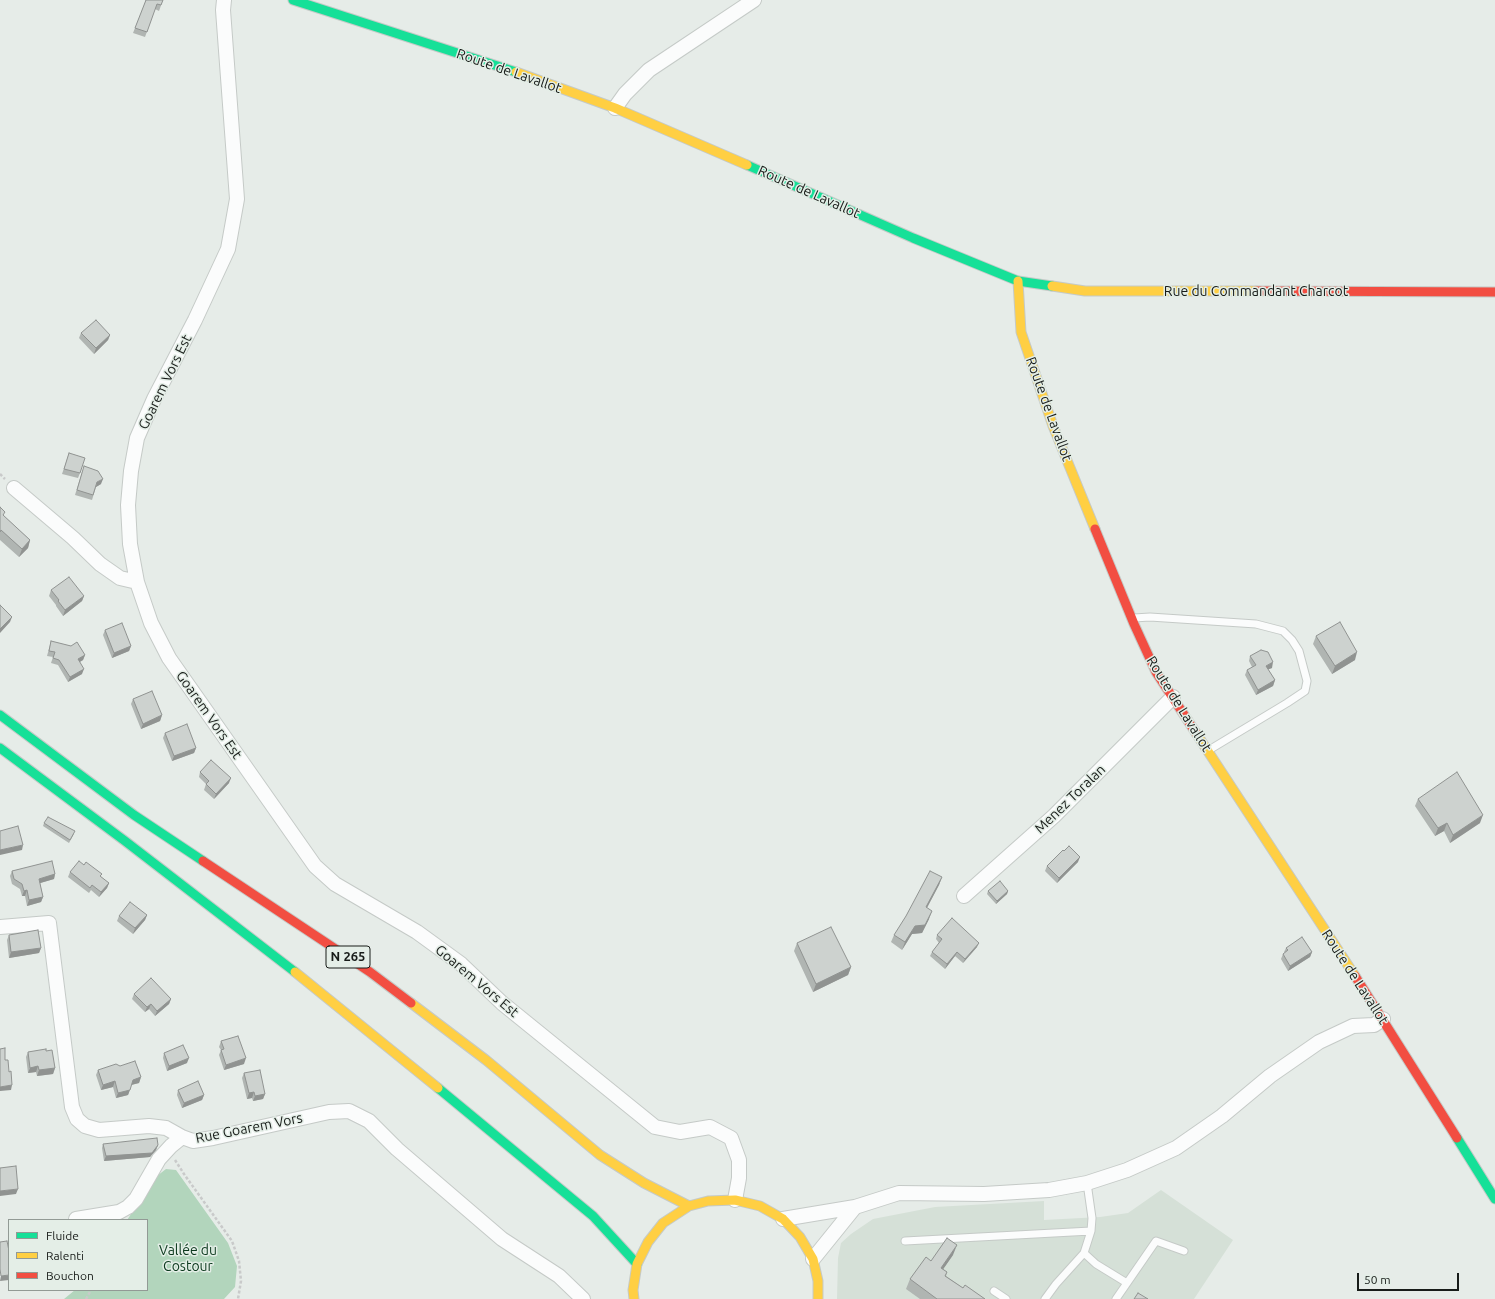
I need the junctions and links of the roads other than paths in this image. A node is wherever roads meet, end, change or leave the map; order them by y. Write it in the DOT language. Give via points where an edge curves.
graph roads {
  1 [pos="224,0"];
  2 [pos="293,0"];
  3 [pos="754,0"];
  4 [pos="615,108"];
  5 [pos="1018,281"];
  6 [pos="1495,292"];
  7 [pos="14,488"];
  8 [pos="137,582"];
  9 [pos="1131,618"];
  10 [pos="1173,697"];
  11 [pos="0,715"];
  12 [pos="0,748"];
  13 [pos="1207,751"];
  14 [pos="964,896"];
  15 [pos="0,927"];
  16 [pos="1383,1019"];
  17 [pos="177,1142"];
  18 [pos="1087,1183"];
  19 [pos="1495,1199"];
  20 [pos="735,1200"];
  21 [pos="689,1206"];
  22 [pos="855,1207"];
  23 [pos="76,1219"];
  24 [pos="783,1219"];
  25 [pos="1092,1231"];
  26 [pos="905,1241"];
  27 [pos="1184,1251"];
  28 [pos="1084,1253"];
  29 [pos="813,1259"];
  30 [pos="637,1264"];
  31 [pos="1127,1283"];
  32 [pos="994,1291"];
  33 [pos="582,1299"];
  34 [pos="634,1299"];
  35 [pos="818,1299"];
  36 [pos="1006,1299"];
  37 [pos="1046,1299"];
  38 [pos="1116,1299"];
  1 -- 8 [label="street, Goarem Vors Est" via="237,199 228,249 137,438 128,505 130,544"];
  2 -- 4 [label="main road, Route de Lavallot" via="504,68"];
  3 -- 4 [label="street" via="649,70"];
  4 -- 5 [label="main road, Route de Lavallot"];
  5 -- 6 [label="main road, Rue du Commandant Charcot" via="1085,291"];
  5 -- 9 [label="main road, Route de Lavallot" via="1021,332 1053,426"];
  7 -- 8 [label="street" via="74,538 100,564 120,578"];
  8 -- 20 [label="street, Goarem Vors Est" via="151,623 169,658 316,866 335,884 417,932 461,964 502,1002 655,1127 680,1132 710,1127 731,1138 738,1160 739,1178"];
  9 -- 10 [label="main road, Route de Lavallot" via="1156,672"];
  9 -- 13 [label="lane" via="1256,624 1283,631 1299,651 1307,681 1305,690"];
  10 -- 13 [label="main road, Route de Lavallot"];
  10 -- 14 [label="street, Menez Toralan" via="1054,816"];
  11 -- 21 [label="main road, N 265" via="134,815 370,972 486,1060 600,1155 644,1183"];
  12 -- 30 [label="main road" via="264,947 593,1216"];
  13 -- 16 [label="main road, Route de Lavallot"];
  15 -- 17 [label="street, Rue Goarem Vors" via="49,923 72,1107 77,1119 85,1126 100,1130 149,1126 166,1128"];
  16 -- 18 [label="street" via="1374,1026 1353,1026 1319,1042 1176,1148 1127,1170"];
  16 -- 19 [label="main road, Route de Lavallot"];
  17 -- 23 [label="street" via="159,1159 128,1208 119,1212"];
  17 -- 33 [label="street, Rue Goarem Vors" via="213,1138 329,1112 349,1111 369,1121 397,1150 502,1239 559,1276"];
  18 -- 22 [label="street" via="1049,1190 984,1194 899,1193"];
  18 -- 25 [label="lane"];
  20 -- 21 [label="main road" via="708,1201"];
  20 -- 24 [label="main road" via="760,1206"];
  21 -- 30 [label="main road" via="663,1223 648,1242"];
  22 -- 24 [label="street"];
  22 -- 29 [label="street"];
  24 -- 29 [label="main road" via="800,1237"];
  25 -- 26 [label="lane"];
  25 -- 28 [label="lane"];
  27 -- 31 [label="lane" via="1156,1241"];
  28 -- 31 [label="lane" via="1096,1264"];
  28 -- 37 [label="lane"];
  29 -- 35 [label="main road" via="818,1280"];
  30 -- 34 [label="main road"];
  31 -- 38 [label="lane"];
  32 -- 36 [label="lane"];
}
